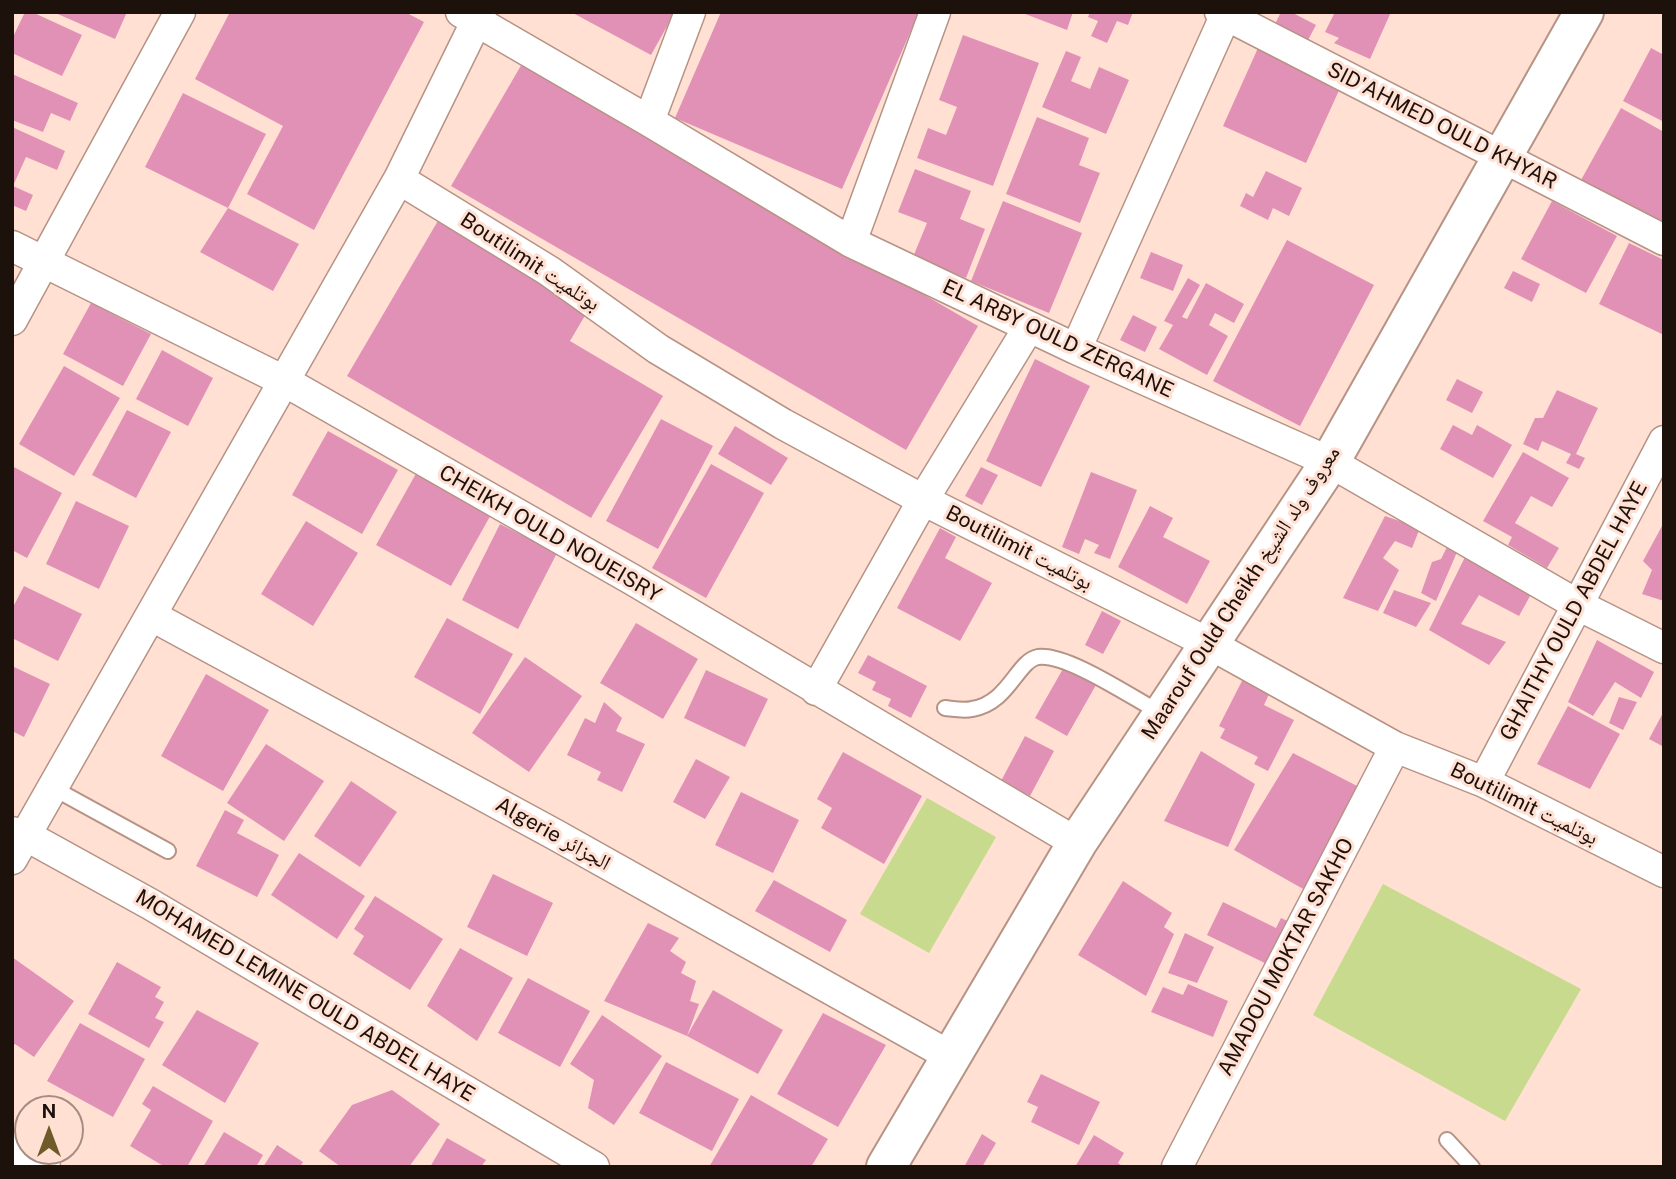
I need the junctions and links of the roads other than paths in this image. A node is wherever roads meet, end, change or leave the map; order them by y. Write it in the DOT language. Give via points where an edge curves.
graph roads {
  1 [pos="180,12"];
  2 [pos="690,12"];
  3 [pos="935,12"];
  4 [pos="1584,12"];
  5 [pos="1224,13"];
  6 [pos="473,15"];
  7 [pos="649,121"];
  8 [pos="1503,157"];
  9 [pos="399,179"];
  10 [pos="1664,240"];
  11 [pos="851,242"];
  12 [pos="12,246"];
  13 [pos="44,262"];
  14 [pos="12,320"];
  15 [pos="1029,327"];
  16 [pos="1076,349"];
  17 [pos="286,382"];
  18 [pos="1664,440"];
  19 [pos="1330,462"];
  20 [pos="923,500"];
  21 [pos="1578,604"];
  22 [pos="152,616"];
  23 [pos="1208,643"];
  24 [pos="1664,649"];
  25 [pos="816,690"];
  26 [pos="945,708"];
  27 [pos="1162,714"];
  28 [pos="1395,747"];
  29 [pos="1483,782"];
  30 [pos="53,788"];
  31 [pos="17,842"];
  32 [pos="1077,843"];
  33 [pos="168,851"];
  34 [pos="1664,872"];
  35 [pos="950,1056"];
  36 [pos="1447,1140"];
  37 [pos="12,1147"];
  38 [pos="45,1167"];
  39 [pos="594,1167"];
  40 [pos="886,1167"];
  41 [pos="1177,1167"];
  42 [pos="1472,1167"];
  1 -- 13 [label="street"];
  2 -- 7 [label="street"];
  3 -- 11 [label="street"];
  4 -- 8 [label="street, Maarouf Ould Cheikh معروف ولد الشيخ"];
  5 -- 8 [label="street, SID'AHMED OULD KHYAR"];
  5 -- 16 [label="street"];
  6 -- 7 [label="street, EL ARBY OULD ZERGANE"];
  6 -- 9 [label="street"];
  7 -- 11 [label="street, EL ARBY OULD ZERGANE"];
  8 -- 10 [label="street, SID'AHMED OULD KHYAR"];
  8 -- 19 [label="street, Maarouf Ould Cheikh معروف ولد الشيخ"];
  9 -- 17 [label="street"];
  9 -- 20 [label="street, Boutilimit بوتلميت" via="549,271 669,356"];
  11 -- 15 [label="street, EL ARBY OULD ZERGANE"];
  12 -- 13 [label="street, CHEIKH OULD NOUEISRY"];
  13 -- 14 [label="street"];
  13 -- 17 [label="street, CHEIKH OULD NOUEISRY"];
  15 -- 16 [label="street, EL ARBY OULD ZERGANE"];
  15 -- 20 [label="street"];
  16 -- 19 [label="street, EL ARBY OULD ZERGANE"];
  17 -- 22 [label="street"];
  17 -- 25 [label="street, CHEIKH OULD NOUEISRY"];
  18 -- 21 [label="street, GHAITHY OULD ABDEL HAYE"];
  19 -- 21 [label="street, EL ARBY OULD ZERGANE"];
  19 -- 23 [label="street, Maarouf Ould Cheikh معروف ولد الشيخ"];
  20 -- 23 [label="street, Boutilimit بوتلميت"];
  20 -- 25 [label="street"];
  21 -- 24 [label="street, EL ARBY OULD ZERGANE"];
  21 -- 29 [label="street, GHAITHY OULD ABDEL HAYE"];
  22 -- 30 [label="street"];
  22 -- 35 [label="street, Algerie الجزائر" via="566,840"];
  23 -- 27 [label="street, Maarouf Ould Cheikh معروف ولد الشيخ"];
  23 -- 28 [label="street, Boutilimit بوتلميت"];
  25 -- 32 [label="street, CHEIKH OULD NOUEISRY"];
  26 -- 27 [label="lane" via="971,710 991,703 1037,657 1058,658"];
  27 -- 32 [label="street, Maarouf Ould Cheikh معروف ولد الشيخ"];
  28 -- 29 [label="street, Boutilimit بوتلميت"];
  28 -- 41 [label="street, AMADOU MOKTAR SAKHO"];
  29 -- 34 [label="street, Boutilimit بوتلميت"];
  30 -- 31 [label="street"];
  30 -- 33 [label="lane"];
  31 -- 39 [label="street, MOHAMED LEMINE OULD ABDEL HAYE" via="150,904"];
  32 -- 35 [label="street, Maarouf Ould Cheikh معروف ولد الشيخ"];
  35 -- 40 [label="street, Maarouf Ould Cheikh معروف ولد الشيخ"];
  36 -- 42 [label="lane"];
  37 -- 38 [label="street"];
}
